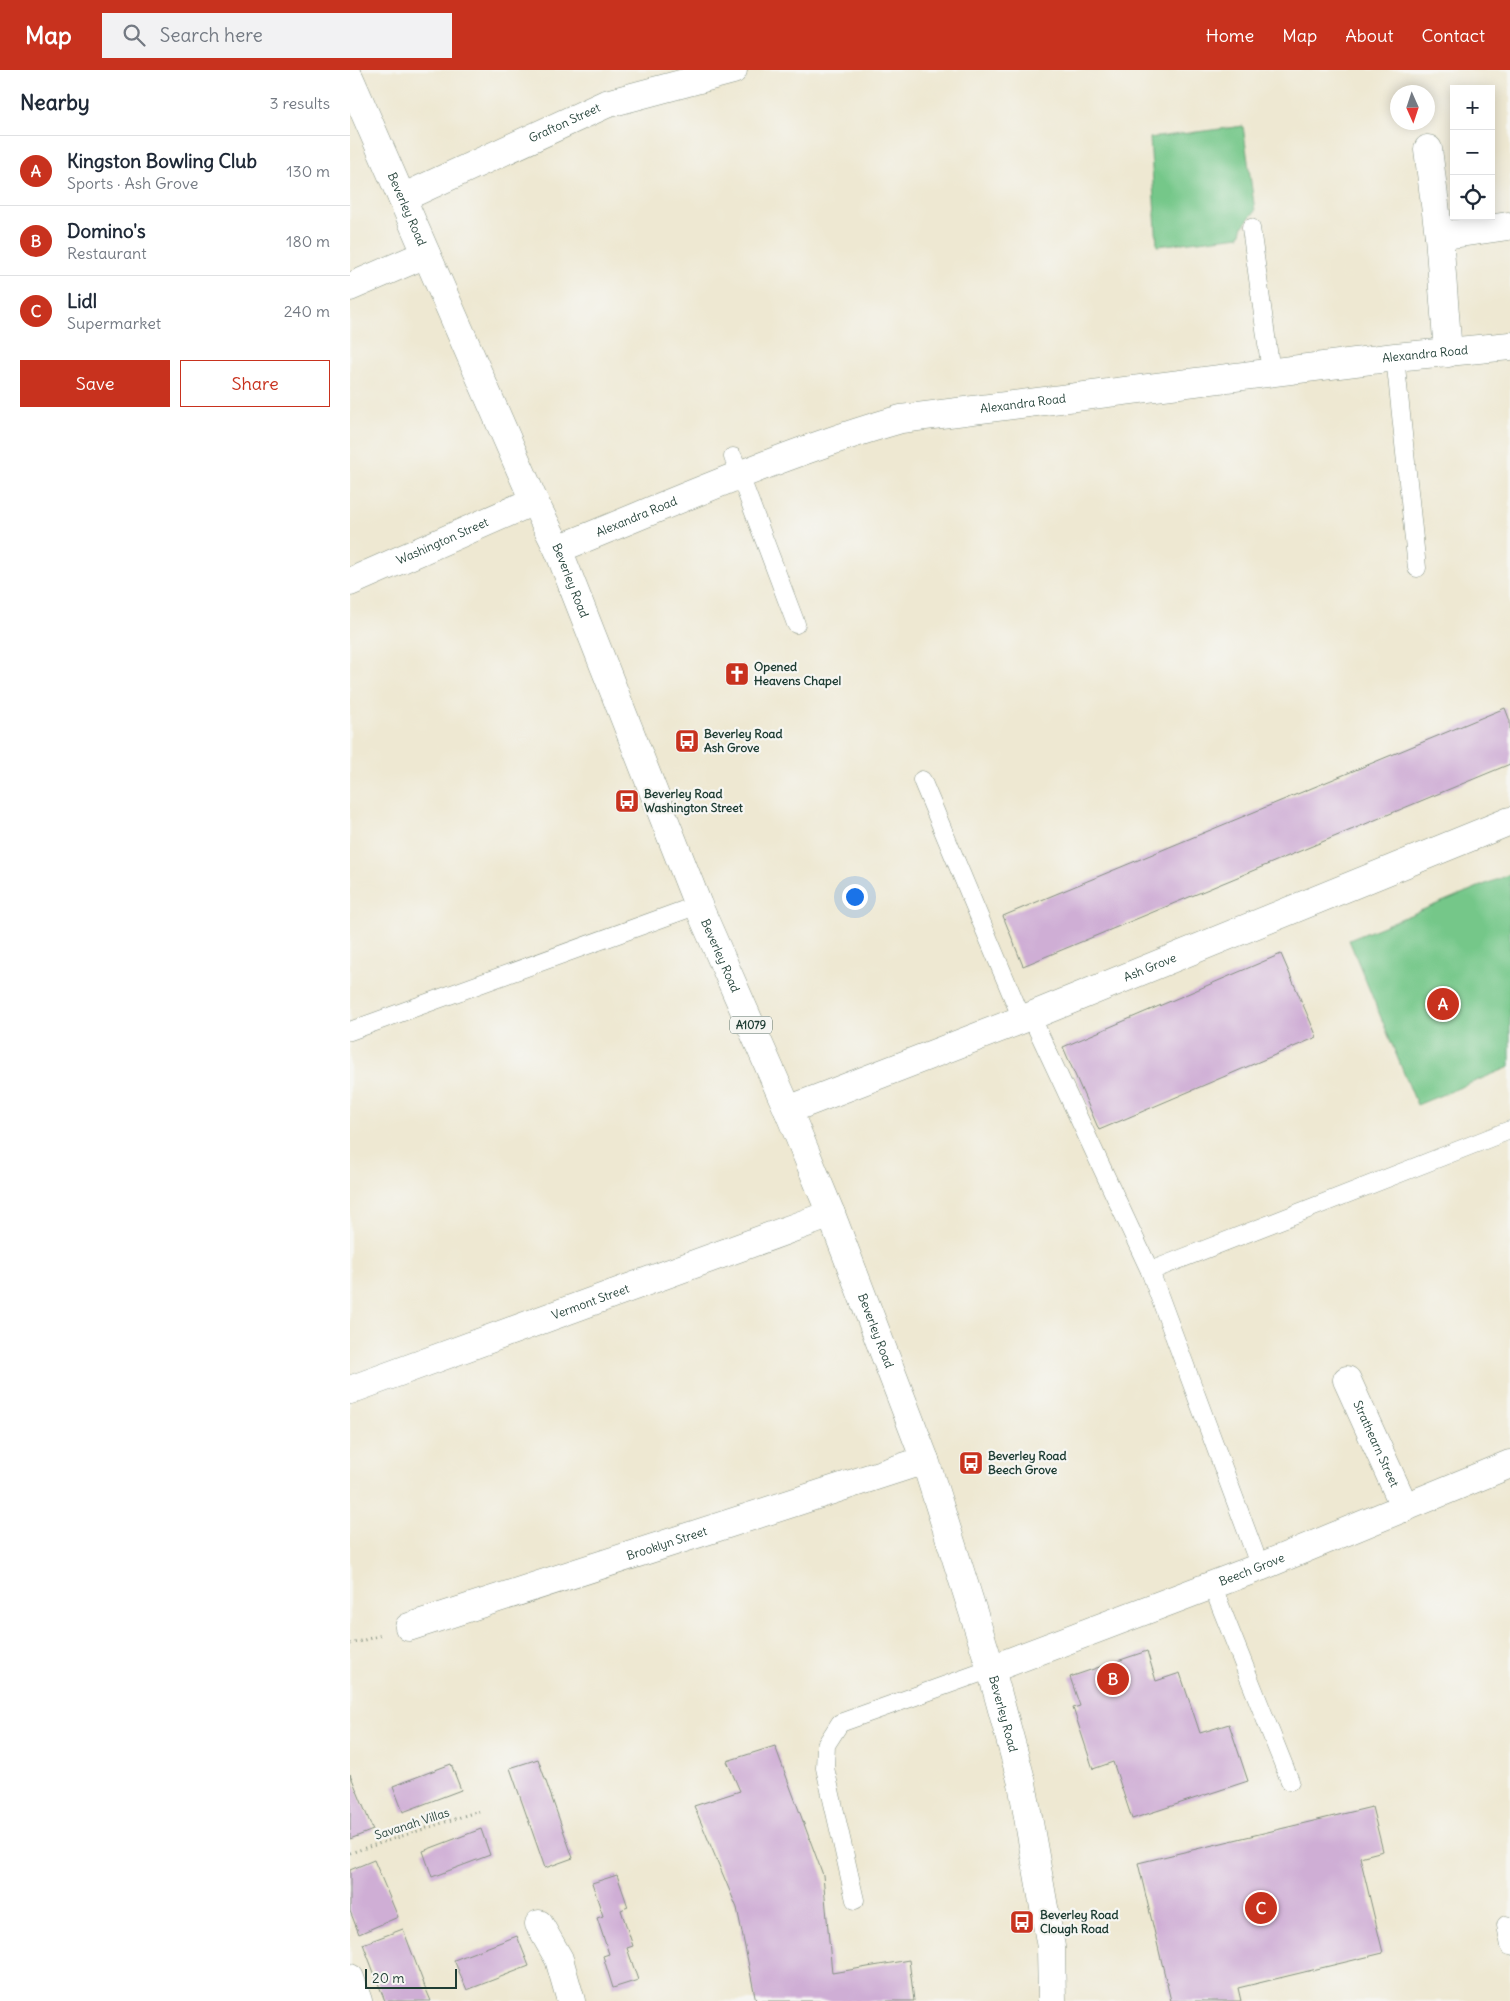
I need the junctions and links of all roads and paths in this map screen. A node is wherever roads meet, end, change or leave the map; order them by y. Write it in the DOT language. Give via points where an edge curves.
graph roads {
  1 [pos="733,70"];
  2 [pos="350,79"];
  3 [pos="1428,149"];
  4 [pos="402,198"];
  5 [pos="1508,226"];
  6 [pos="1251,228"];
  7 [pos="1439,236"];
  8 [pos="426,254"];
  9 [pos="350,288"];
  10 [pos="1510,346"];
  11 [pos="1448,353"];
  12 [pos="1394,356"];
  13 [pos="1271,372"];
  14 [pos="736,467"];
  15 [pos="534,500"];
  16 [pos="558,549"];
  17 [pos="1418,568"];
  18 [pos="350,582"];
  19 [pos="796,624"];
  20 [pos="922,780"];
  21 [pos="1510,821"];
  22 [pos="698,905"];
  23 [pos="1027,1017"];
  24 [pos="350,1031"];
  25 [pos="788,1110"];
  26 [pos="1510,1130"];
  27 [pos="831,1214"];
  28 [pos="1150,1271"];
  29 [pos="1347,1380"];
  30 [pos="350,1390"];
  31 [pos="925,1460"];
  32 [pos="1510,1464"];
  33 [pos="1405,1508"];
  34 [pos="1260,1567"];
  35 [pos="1212,1585"];
  36 [pos="409,1627"];
  37 [pos="991,1669"];
  38 [pos="1290,1781"];
  39 [pos="479,1811"];
  40 [pos="350,1853"];
  41 [pos="855,1900"];
  42 [pos="538,1923"];
  43 [pos="1506,1925"];
  44 [pos="1510,1946"];
  45 [pos="350,1978"];
  46 [pos="358,2001"];
  47 [pos="571,2001"];
  48 [pos="1052,2001"];
  1 -- 4 [label="street, Grafton Street" via="606,104"];
  2 -- 4 [label="street, Beverley Road / A1079"];
  3 -- 7 [label="street"];
  4 -- 8 [label="street, Beverley Road / A1079"];
  5 -- 7 [label="street"];
  6 -- 13 [label="lane"];
  7 -- 11 [label="street"];
  8 -- 9 [label="street"];
  8 -- 15 [label="street, Beverley Road / A1079"];
  10 -- 11 [label="street, Alexandra Road"];
  11 -- 12 [label="street, Alexandra Road"];
  12 -- 13 [label="street, Alexandra Road"];
  12 -- 17 [label="lane"];
  13 -- 14 [label="street, Alexandra Road" via="901,419"];
  14 -- 16 [label="street, Alexandra Road"];
  14 -- 19 [label="lane"];
  15 -- 16 [label="street, Beverley Road / A1079"];
  15 -- 18 [label="street, Washington Street"];
  16 -- 22 [label="street, Beverley Road / A1079"];
  20 -- 23 [label="lane"];
  21 -- 23 [label="street, Ash Grove"];
  22 -- 24 [label="lane"];
  22 -- 25 [label="street, Beverley Road / A1079"];
  23 -- 25 [label="street, Ash Grove"];
  23 -- 28 [label="lane"];
  25 -- 27 [label="street, Beverley Road / A1079"];
  26 -- 28 [label="lane"];
  27 -- 30 [label="street, Vermont Street"];
  27 -- 31 [label="street, Beverley Road / A1079"];
  28 -- 34 [label="lane"];
  29 -- 33 [label="street, Strathearn Street"];
  31 -- 36 [label="street, Brooklyn Street"];
  31 -- 37 [label="street, Beverley Road / A1079"];
  32 -- 33 [label="street, Beech Grove"];
  33 -- 34 [label="street, Beech Grove"];
  34 -- 35 [label="street, Beech Grove"];
  35 -- 37 [label="street, Beech Grove"];
  35 -- 38 [label="lane"];
  37 -- 41 [label="lane" via="840,1723 826,1745 825,1768"];
  37 -- 48 [label="street, Beverley Road / A1079" via="1022,1783 1051,1946"];
  39 -- 40 [label="path, Savanah Villas"];
  42 -- 47 [label="street" via="559,1959"];
  43 -- 44 [label="lane"];
  45 -- 46 [label="street"];
}
